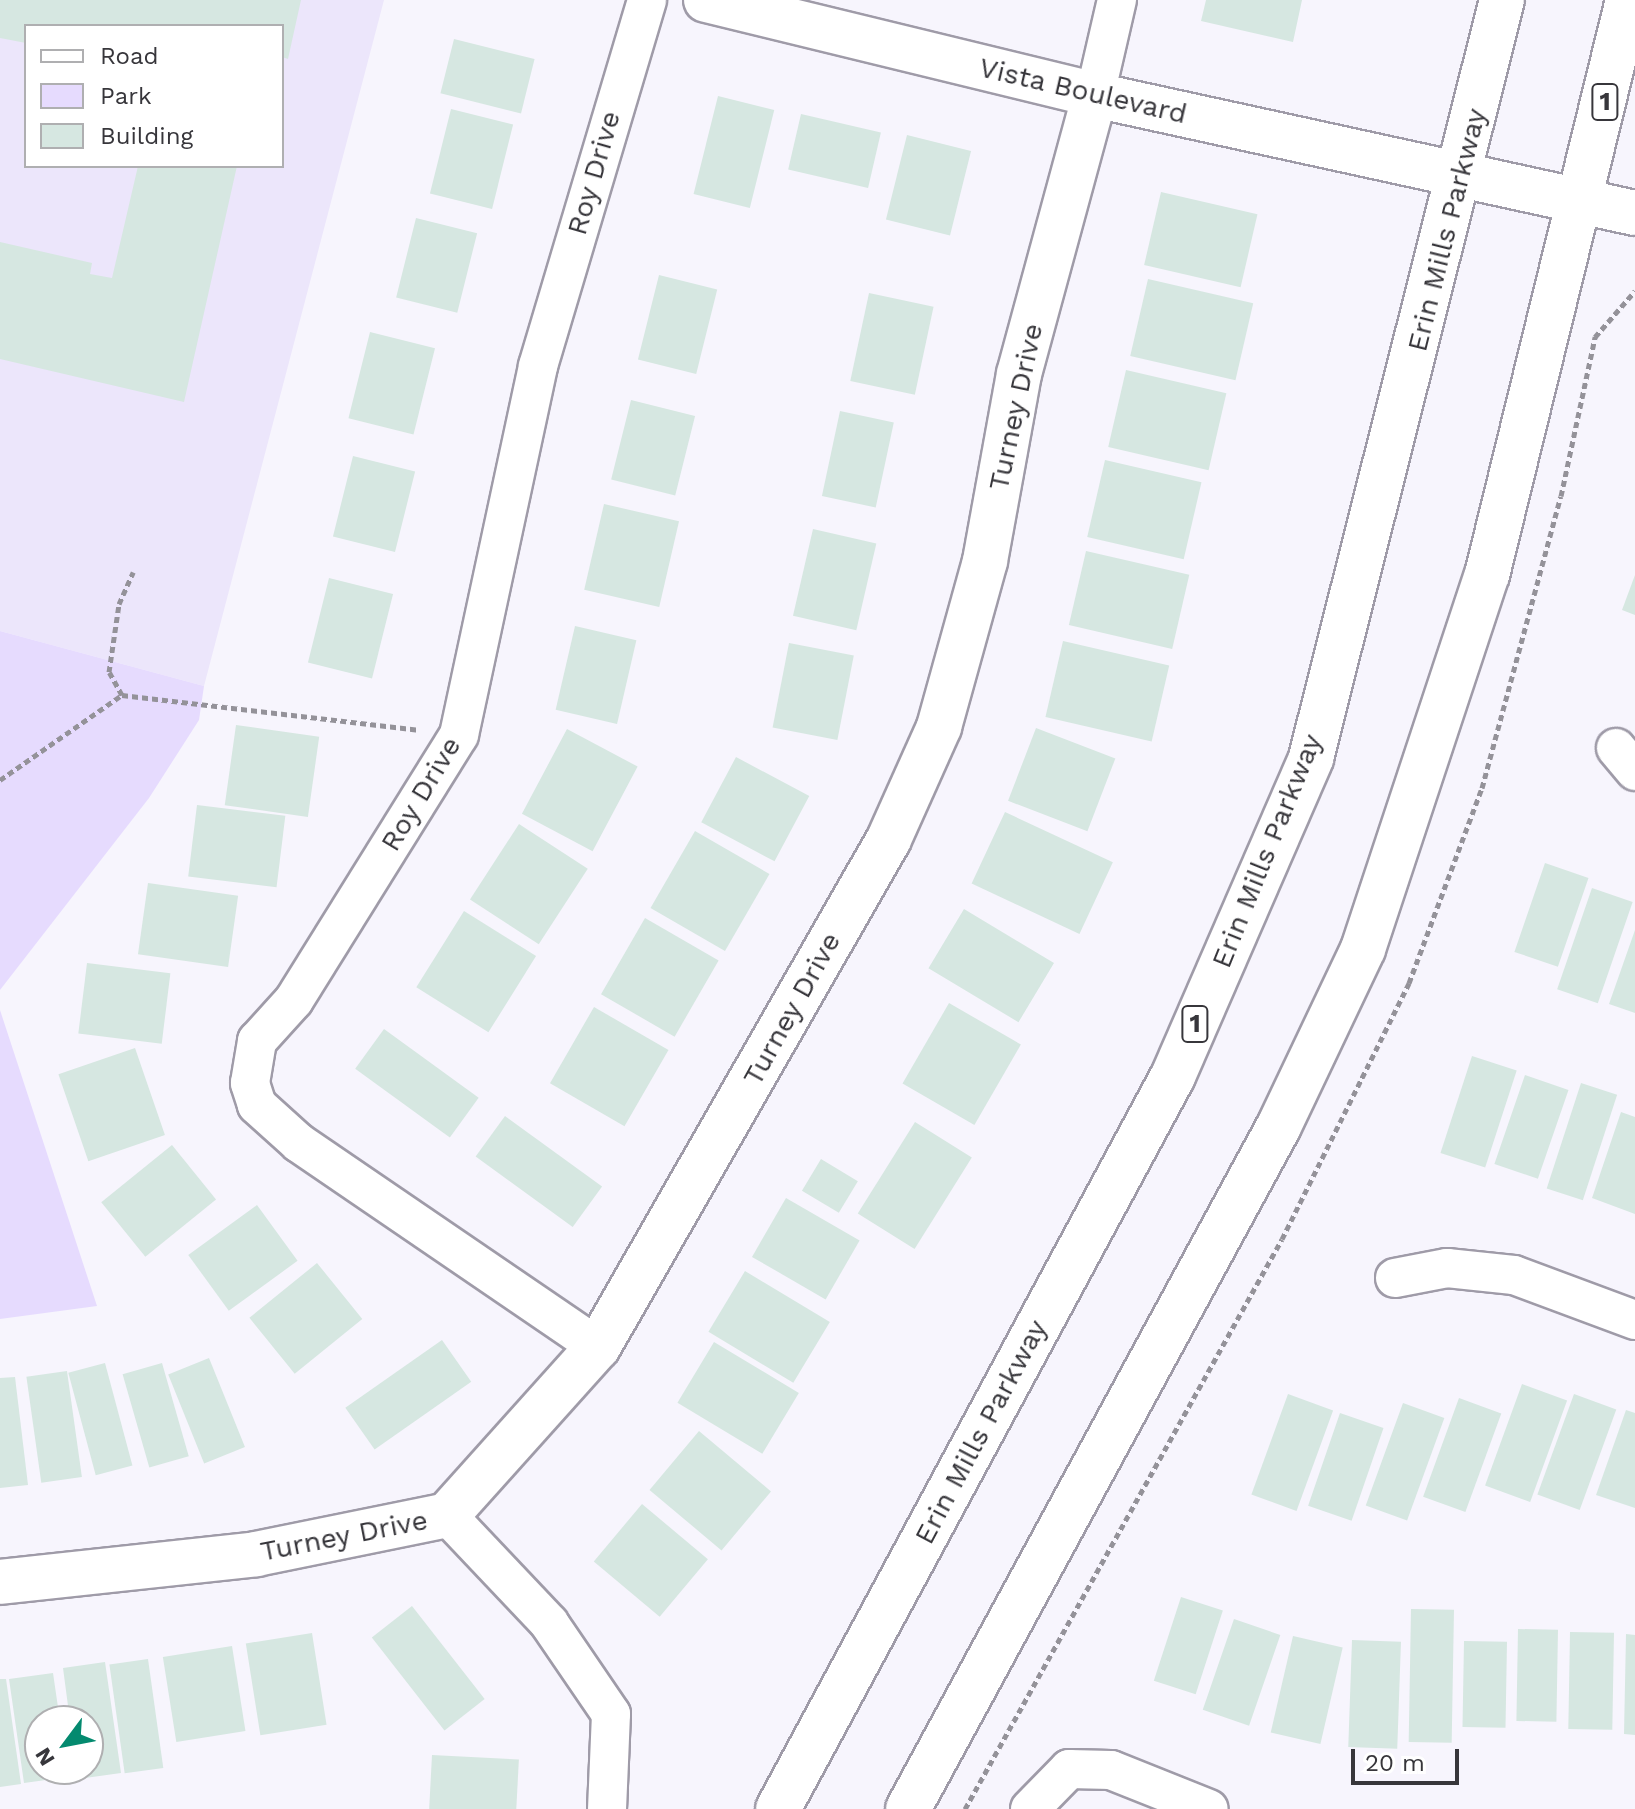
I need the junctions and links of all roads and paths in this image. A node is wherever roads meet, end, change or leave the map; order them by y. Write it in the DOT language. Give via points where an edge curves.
graph roads {
  1 [pos="647,0"];
  2 [pos="706,0"];
  3 [pos="1117,0"];
  4 [pos="1502,0"];
  5 [pos="1628,0"];
  6 [pos="1095,95"];
  7 [pos="1461,177"];
  8 [pos="1581,204"];
  9 [pos="1635,213"];
  10 [pos="133,572"];
  11 [pos="122,695"];
  12 [pos="459,735"];
  13 [pos="0,780"];
  14 [pos="1395,1278"];
  15 [pos="1635,1320"];
  16 [pos="598,1347"];
  17 [pos="447,1515"];
  18 [pos="0,1582"];
  19 [pos="607,1809"];
  20 [pos="778,1809"];
  21 [pos="908,1809"];
  22 [pos="1030,1809"];
  23 [pos="1209,1809"];
  1 -- 12 [label="street, Roy Drive" via="538,366"];
  2 -- 6 [label="main road, Vista Boulevard"];
  3 -- 6 [label="street, Turney Drive"];
  4 -- 7 [label="main road, Erin Mills Parkway / 1"];
  5 -- 8 [label="main road, 1"];
  6 -- 7 [label="main road, Vista Boulevard"];
  6 -- 16 [label="main road, Turney Drive" via="1019,374 985,561 939,727 889,839"];
  7 -- 8 [label="main road, Vista Boulevard"];
  7 -- 20 [label="main road, Erin Mills Parkway / 1" via="1311,758 1173,1076"];
  8 -- 9 [label="main road, Vista Boulevard"];
  8 -- 21 [label="main road, 1" via="1487,575 1363,949 1279,1126"];
  10 -- 11 [label="path" via="119,604 109,672"];
  11 -- 12 [label="path"];
  11 -- 13 [label="path"];
  12 -- 16 [label="street, Roy Drive" via="294,1000 257,1041 250,1083 257,1105 299,1143"];
  14 -- 15 [label="street" via="1447,1268 1514,1275"];
  16 -- 17 [label="main road, Turney Drive"];
  17 -- 18 [label="main road, Turney Drive" via="256,1554"];
  17 -- 19 [label="street" via="549,1623 611,1714"];
  22 -- 23 [label="street" via="1069,1769 1111,1770"];
}
